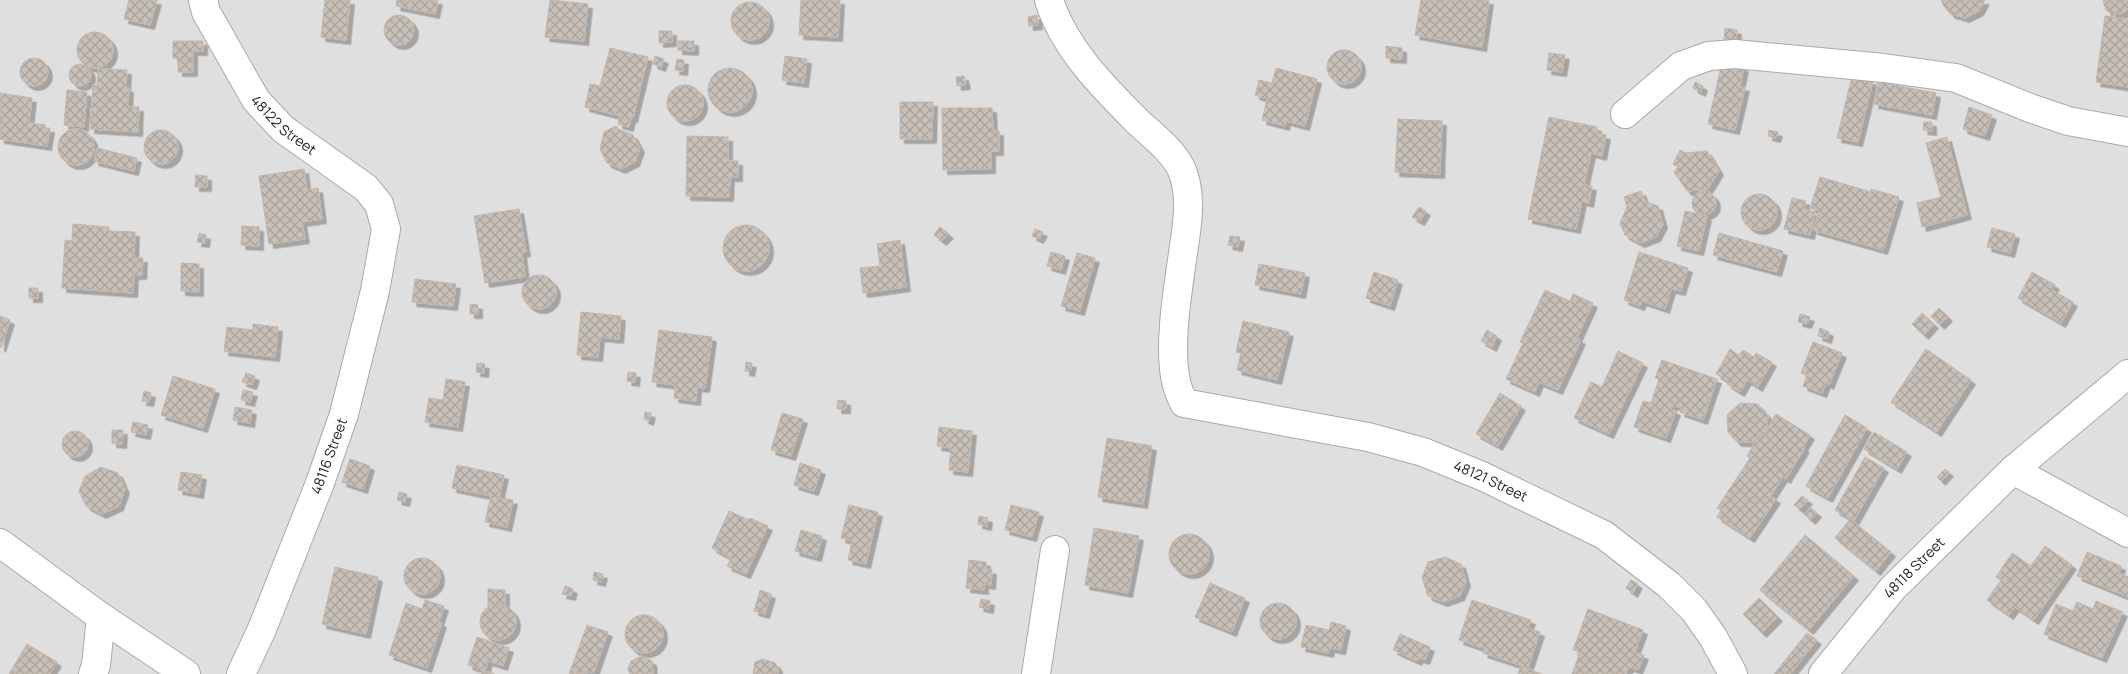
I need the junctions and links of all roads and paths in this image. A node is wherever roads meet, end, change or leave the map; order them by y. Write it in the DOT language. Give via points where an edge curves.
graph roads {
  1 [pos="203,0"];
  2 [pos="1049,0"];
  3 [pos="1625,114"];
  4 [pos="2128,132"];
  5 [pos="386,229"];
  6 [pos="2128,374"];
  7 [pos="2013,470"];
  8 [pos="2128,533"];
  9 [pos="0,543"];
  10 [pos="1055,550"];
  11 [pos="101,617"];
  12 [pos="94,674"];
  13 [pos="186,674"];
  14 [pos="241,674"];
  15 [pos="1036,674"];
  16 [pos="1733,674"];
  17 [pos="1823,674"];
  1 -- 5 [label="street, 48122 Street" via="206,12 256,100 283,129 366,188 379,204"];
  2 -- 16 [label="street, 48121 Street" via="1071,43 1093,75 1168,150 1183,172 1188,225 1173,360 1176,383 1184,403 1368,437 1423,452 1482,476 1604,535 1669,585 1694,610"];
  3 -- 4 [label="street" via="1681,66 1709,56 1735,54 1956,78 2068,121"];
  5 -- 14 [label="street, 48116 Street" via="375,291 344,414 320,483"];
  6 -- 7 [label="street, 48118 Street"];
  7 -- 8 [label="street"];
  7 -- 17 [label="street, 48118 Street" via="1894,588"];
  9 -- 11 [label="street"];
  10 -- 15 [label="street"];
  11 -- 12 [label="street"];
  11 -- 13 [label="street"];
}
